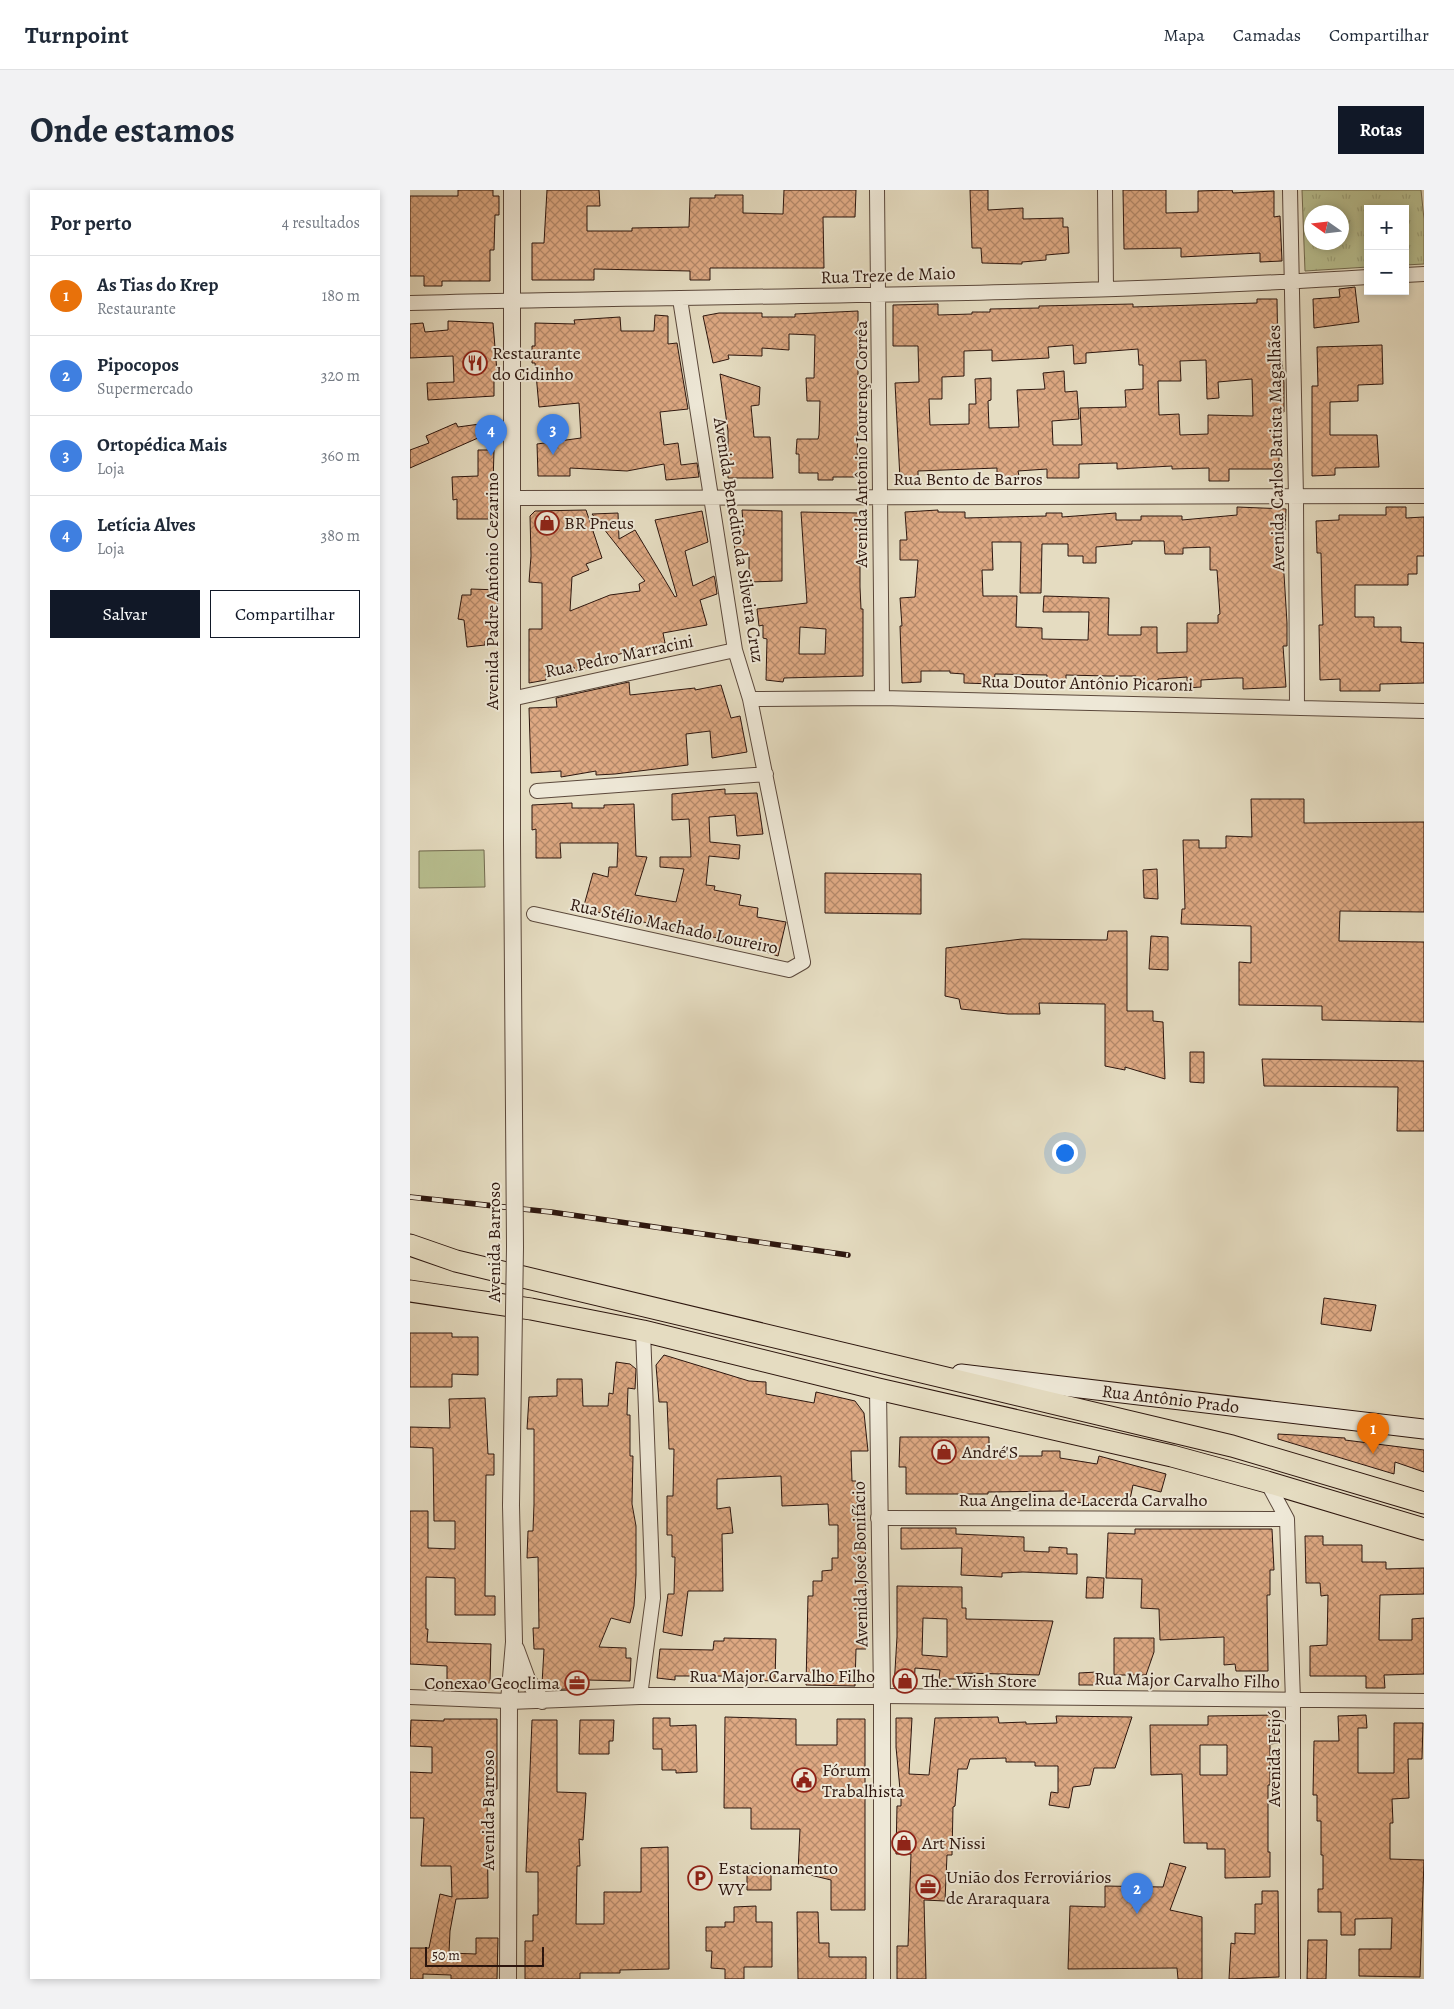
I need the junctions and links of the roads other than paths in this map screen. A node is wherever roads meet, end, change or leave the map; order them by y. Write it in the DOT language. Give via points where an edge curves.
graph roads {
  1 [pos="512,190"];
  2 [pos="877,190"];
  3 [pos="1106,190"];
  4 [pos="1290,190"];
  5 [pos="1424,274"];
  6 [pos="1409,275"];
  7 [pos="1364,277"];
  8 [pos="1293,282"];
  9 [pos="1106,288"];
  10 [pos="879,294"];
  11 [pos="680,300"];
  12 [pos="512,301"];
  13 [pos="410,303"];
  14 [pos="1424,496"];
  15 [pos="880,497"];
  16 [pos="512,498"];
  17 [pos="713,498"];
  18 [pos="1296,498"];
  19 [pos="735,650"];
  20 [pos="882,698"];
  21 [pos="511,699"];
  22 [pos="750,699"];
  23 [pos="1297,706"];
  24 [pos="1424,711"];
  25 [pos="766,774"];
  26 [pos="537,791"];
  27 [pos="512,843"];
  28 [pos="534,914"];
  29 [pos="803,962"];
  30 [pos="410,1245"];
  31 [pos="410,1291"];
  32 [pos="643,1332"];
  33 [pos="917,1369"];
  34 [pos="878,1389"];
  35 [pos="1424,1429"];
  36 [pos="1268,1482"];
  37 [pos="1424,1503"];
  38 [pos="878,1518"];
  39 [pos="1287,1519"];
  40 [pos="1424,1529"];
  41 [pos="514,1642"];
  42 [pos="640,1696"];
  43 [pos="882,1696"];
  44 [pos="410,1697"];
  45 [pos="509,1701"];
  46 [pos="542,1701"];
  47 [pos="1292,1701"];
  48 [pos="1424,1701"];
  49 [pos="508,1979"];
  50 [pos="882,1979"];
  51 [pos="1293,1979"];
  1 -- 12 [label="street, Avenida Padre Antônio Cezarino"];
  2 -- 10 [label="street, Avenida Antônio Lourenço Corrêa"];
  3 -- 9 [label="street"];
  4 -- 8 [label="street, Avenida Carlos Batista Magalhães"];
  5 -- 6 [label="street"];
  7 -- 8 [label="street, Rua Treze de Maio"];
  8 -- 9 [label="street, Rua Treze de Maio"];
  8 -- 18 [label="street, Avenida Carlos Batista Magalhães"];
  9 -- 10 [label="street, Rua Treze de Maio"];
  10 -- 11 [label="street, Rua Treze de Maio"];
  10 -- 15 [label="street, Avenida Antônio Lourenço Corrêa"];
  11 -- 12 [label="street, Rua Treze de Maio"];
  11 -- 17 [label="street, Avenida Benedito da Silveira Cruz"];
  12 -- 13 [label="street, Rua Treze de Maio"];
  12 -- 16 [label="street, Avenida Padre Antônio Cezarino"];
  14 -- 18 [label="street, Rua Bento de Barros"];
  15 -- 17 [label="street, Rua Bento de Barros"];
  15 -- 18 [label="street, Rua Bento de Barros"];
  15 -- 20 [label="street, Avenida Antônio Lourenço Corrêa"];
  16 -- 17 [label="street, Rua Bento de Barros"];
  16 -- 21 [label="street, Avenida Padre Antônio Cezarino"];
  17 -- 19 [label="street, Avenida Benedito da Silveira Cruz"];
  18 -- 23 [label="street, Avenida Carlos Batista Magalhães"];
  19 -- 21 [label="street, Rua Pedro Marracini"];
  19 -- 22 [label="street, Avenida Benedito da Silveira Cruz"];
  20 -- 22 [label="street, Rua Doutor Antônio Picaroni"];
  20 -- 23 [label="street, Rua Doutor Antônio Picaroni"];
  21 -- 27 [label="street, Avenida Padre Antônio Cezarino"];
  22 -- 25 [label="street, Avenida Benedito da Silveira Cruz"];
  23 -- 24 [label="street, Rua Doutor Antônio Picaroni"];
  25 -- 26 [label="street"];
  25 -- 29 [label="street, Avenida Benedito da Silveira Cruz"];
  27 -- 41 [label="street, Avenida Barroso, bridge" via="515,1247 511,1505"];
  28 -- 29 [label="street, Rua Stélio Machado Loureiro" via="789,970"];
  30 -- 33 [label="main road" via="456,1261"];
  31 -- 32 [label="main road"];
  32 -- 34 [label="main road"];
  32 -- 42 [label="street" via="653,1598"];
  33 -- 35 [label="main road, Rua Antônio Prado"];
  33 -- 37 [label="main road" via="1232,1446"];
  34 -- 36 [label="main road" via="1172,1456"];
  34 -- 38 [label="street, Avenida José Bonifácio"];
  36 -- 39 [label="street, Avenida Feijó"];
  36 -- 40 [label="main road"];
  38 -- 39 [label="street, Rua Angelina de Lacerda Carvalho"];
  38 -- 43 [label="street, Avenida José Bonifácio"];
  39 -- 47 [label="street, Avenida Feijó"];
  41 -- 45 [label="street, Avenida Barroso"];
  41 -- 46 [label="street, Avenida Barroso" via="527,1679"];
  42 -- 43 [label="street, Rua Major Carvalho Filho"];
  42 -- 46 [label="street, Rua Major Carvalho Filho"];
  43 -- 47 [label="street, Rua Major Carvalho Filho"];
  43 -- 50 [label="street, Avenida José Bonifácio"];
  44 -- 45 [label="street, Rua Major Carvalho Filho"];
  45 -- 46 [label="street, Rua Major Carvalho Filho"];
  45 -- 49 [label="street, Avenida Barroso"];
  47 -- 48 [label="street, Rua Major Carvalho Filho"];
  47 -- 51 [label="street, Avenida Feijó"];
}
